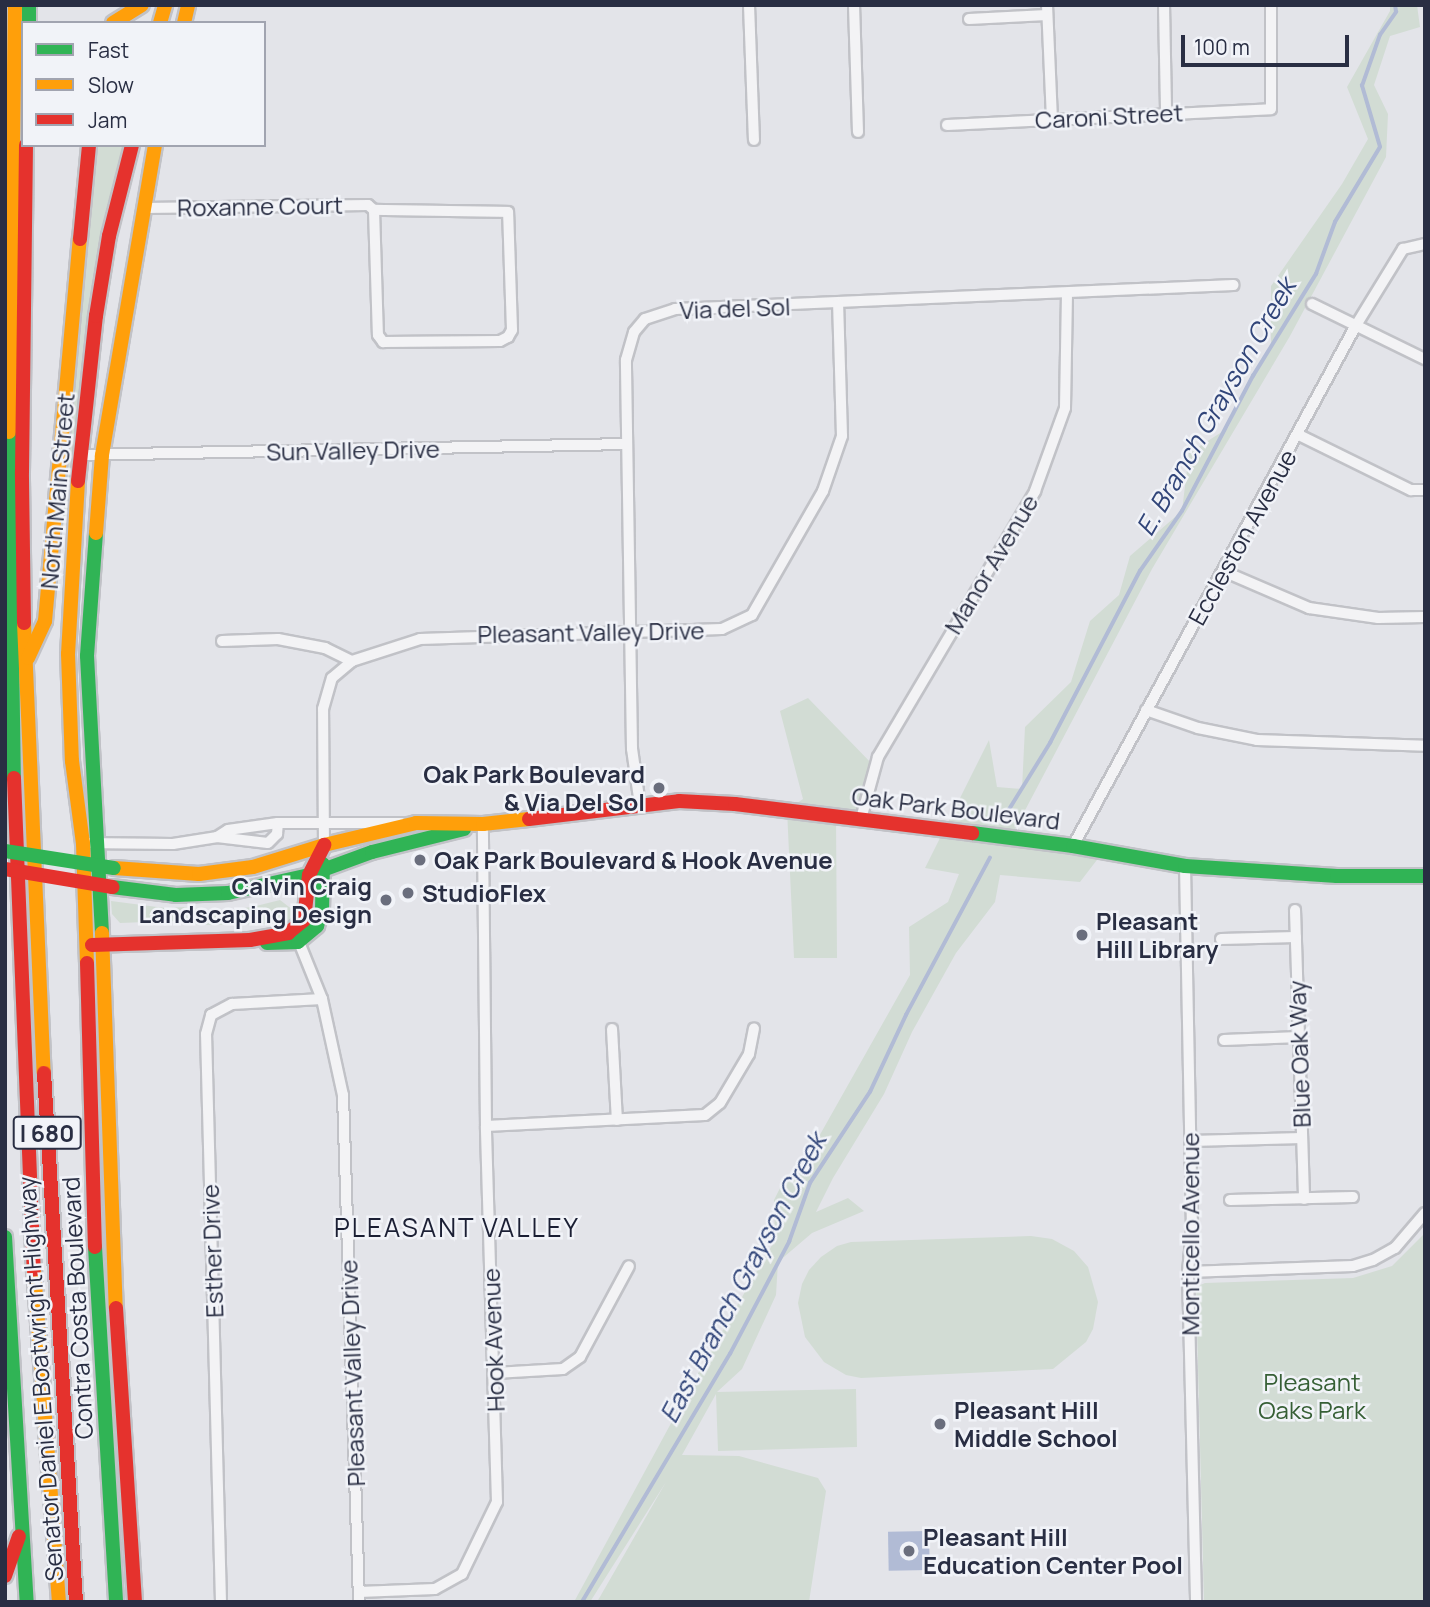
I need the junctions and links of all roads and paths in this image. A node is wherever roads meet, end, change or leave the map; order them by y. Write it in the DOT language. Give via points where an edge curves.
graph roads {
  1 [pos="15,5"];
  2 [pos="142,5"];
  3 [pos="749,5"];
  4 [pos="853,5"];
  5 [pos="1164,5"];
  6 [pos="1271,5"];
  7 [pos="1047,10"];
  8 [pos="969,19"];
  9 [pos="116,21"];
  10 [pos="1166,113"];
  11 [pos="1052,119"];
  12 [pos="947,125"];
  13 [pos="858,132"];
  14 [pos="754,140"];
  15 [pos="26,147"];
  16 [pos="89,147"];
  17 [pos="131,147"];
  18 [pos="155,147"];
  19 [pos="145,208"];
  20 [pos="374,210"];
  21 [pos="1425,244"];
  22 [pos="1233,285"];
  23 [pos="1067,293"];
  24 [pos="838,304"];
  25 [pos="1312,304"];
  26 [pos="1355,327"];
  27 [pos="1425,359"];
  28 [pos="1299,435"];
  29 [pos="627,444"];
  30 [pos="79,455"];
  31 [pos="102,455"];
  32 [pos="1425,490"];
  33 [pos="1223,571"];
  34 [pos="1425,617"];
  35 [pos="631,632"];
  36 [pos="222,641"];
  37 [pos="352,661"];
  38 [pos="25,664"];
  39 [pos="1146,710"];
  40 [pos="1425,746"];
  41 [pos="640,805"];
  42 [pos="861,819"];
  43 [pos="324,821"];
  44 [pos="278,823"];
  45 [pos="416,823"];
  46 [pos="483,824"];
  47 [pos="216,837"];
  48 [pos="83,843"];
  49 [pos="99,844"];
  50 [pos="324,845"];
  51 [pos="1073,846"];
  52 [pos="5,851"];
  53 [pos="1185,866"];
  54 [pos="5,869"];
  55 [pos="316,872"];
  56 [pos="1425,876"];
  57 [pos="1295,910"];
  58 [pos="1296,937"];
  59 [pos="1221,939"];
  60 [pos="250,940"];
  61 [pos="299,942"];
  62 [pos="101,945"];
  63 [pos="84,946"];
  64 [pos="323,999"];
  65 [pos="754,1028"];
  66 [pos="612,1029"];
  67 [pos="1299,1037"];
  68 [pos="1224,1040"];
  69 [pos="617,1120"];
  70 [pos="486,1126"];
  71 [pos="1302,1138"];
  72 [pos="1191,1141"];
  73 [pos="1353,1197"];
  74 [pos="1304,1199"];
  75 [pos="1230,1200"];
  76 [pos="1425,1213"];
  77 [pos="5,1237"];
  78 [pos="629,1266"];
  79 [pos="1188,1272"];
  80 [pos="495,1373"];
  81 [pos="22,1530"];
  82 [pos="5,1576"];
  83 [pos="359,1597"];
  84 [pos="27,1602"];
  85 [pos="59,1602"];
  86 [pos="76,1602"];
  87 [pos="116,1602"];
  88 [pos="135,1602"];
  89 [pos="221,1602"];
  90 [pos="1196,1602"];
  1 -- 85 [label="main road, I 680" via="8,359 14,789 36,1318"];
  2 -- 9 [label="main road"];
  3 -- 14 [label="street"];
  4 -- 13 [label="street"];
  5 -- 10 [label="street"];
  6 -- 10 [label="street, Caroni Street" via="1271,109"];
  7 -- 8 [label="street"];
  7 -- 11 [label="street"];
  10 -- 11 [label="street, Caroni Street"];
  11 -- 12 [label="street, Caroni Street"];
  15 -- 38 [label="main road, Senator Daniel E Boatwright Highway / I 680"];
  16 -- 38 [label="main road" via="45,621"];
  17 -- 30 [label="main road, North Main Street" via="109,236"];
  18 -- 19 [label="main road, North Main Street"];
  19 -- 20 [label="street, Roxanne Court" via="360,204"];
  19 -- 31 [label="main road, North Main Street"];
  20 -- 20 [label="street, Roxanne Court" via="378,335 383,342 500,341 508,337 512,330 508,212"];
  21 -- 26 [label="street, Eccleston Avenue" via="1404,249"];
  22 -- 23 [label="street, Via del Sol"];
  23 -- 24 [label="street, Via del Sol"];
  23 -- 42 [label="street, Manor Avenue" via="1066,408 1035,491 878,757"];
  24 -- 29 [label="street, Via del Sol" via="675,309 645,319 631,338 626,360"];
  24 -- 35 [label="street, Pleasant Valley Drive" via="842,436 823,491 752,615 722,629"];
  25 -- 26 [label="street"];
  26 -- 27 [label="street"];
  26 -- 28 [label="street, Eccleston Avenue"];
  28 -- 32 [label="street" via="1411,490"];
  28 -- 33 [label="street, Eccleston Avenue"];
  29 -- 31 [label="street, Sun Valley Drive"];
  29 -- 35 [label="street, Via del Sol"];
  30 -- 31 [label="street, Sun Valley Drive"];
  30 -- 48 [label="main road, North Main Street" via="68,716"];
  31 -- 49 [label="main road, North Main Street" via="87,656"];
  33 -- 34 [label="street" via="1309,608 1378,618"];
  33 -- 39 [label="street, Eccleston Avenue"];
  35 -- 37 [label="street, Pleasant Valley Drive" via="420,639"];
  35 -- 41 [label="street, Via del Sol" via="632,749"];
  36 -- 37 [label="street" via="278,639 325,648"];
  37 -- 43 [label="street" via="332,678 323,709"];
  38 -- 86 [label="main road, Senator Daniel E Boatwright Highway / I 680" via="45,1099"];
  39 -- 40 [label="street" via="1257,740"];
  39 -- 51 [label="street, Eccleston Avenue"];
  41 -- 42 [label="main road, Oak Park Boulevard" via="701,801"];
  41 -- 46 [label="main road, Oak Park Boulevard"];
  42 -- 51 [label="main road, Oak Park Boulevard"];
  43 -- 44 [label="street, Oak Park Boulevard"];
  43 -- 45 [label="street, Oak Park Boulevard"];
  43 -- 50 [label="street"];
  44 -- 47 [label="street, Oak Park Boulevard" via="228,830"];
  44 -- 47 [label="street, Oak Park Boulevard" via="277,834 268,843"];
  45 -- 46 [label="main road, Oak Park Boulevard"];
  45 -- 50 [label="main road, Oak Park Boulevard"];
  46 -- 55 [label="main road, Oak Park Boulevard" via="372,852"];
  46 -- 70 [label="street, Hook Avenue"];
  47 -- 49 [label="street, Oak Park Boulevard" via="157,845"];
  48 -- 49 [label="street, Oak Park Boulevard"];
  48 -- 63 [label="main road, Contra Costa Boulevard"];
  49 -- 62 [label="main road, Contra Costa Boulevard"];
  50 -- 52 [label="main road, Oak Park Boulevard, bridge" via="253,867 199,874 114,869"];
  50 -- 55 [label="main road"];
  51 -- 53 [label="main road, Oak Park Boulevard"];
  53 -- 56 [label="main road, Oak Park Boulevard" via="1337,876"];
  53 -- 72 [label="street, Monticello Avenue"];
  54 -- 55 [label="main road, Oak Park Boulevard, bridge" via="113,887 201,895"];
  55 -- 60 [label="main road" via="300,925 288,933"];
  55 -- 61 [label="main road" via="320,919"];
  57 -- 58 [label="street, Blue Oak Way"];
  58 -- 59 [label="street"];
  58 -- 67 [label="street, Blue Oak Way"];
  60 -- 61 [label="main road"];
  60 -- 62 [label="main road"];
  61 -- 64 [label="street, Pleasant Valley Drive"];
  62 -- 63 [label="main road"];
  62 -- 88 [label="main road, Contra Costa Boulevard" via="113,1267"];
  63 -- 87 [label="main road, Contra Costa Boulevard" via="96,1269"];
  64 -- 83 [label="street, Pleasant Valley Drive" via="343,1095"];
  64 -- 89 [label="street, Esther Drive" via="232,1004 211,1014 206,1034"];
  65 -- 69 [label="street" via="749,1054 720,1103 705,1115"];
  66 -- 69 [label="street"];
  67 -- 68 [label="street"];
  67 -- 71 [label="street, Blue Oak Way"];
  69 -- 70 [label="street"];
  70 -- 80 [label="street, Hook Avenue"];
  71 -- 72 [label="street"];
  71 -- 74 [label="street, Blue Oak Way"];
  72 -- 79 [label="street, Monticello Avenue"];
  73 -- 74 [label="street"];
  74 -- 75 [label="street"];
  76 -- 79 [label="street" via="1395,1248 1353,1266"];
  77 -- 81 [label="main road, Senator Daniel E Boatwright Highway"];
  78 -- 80 [label="street" via="580,1357 563,1369"];
  79 -- 90 [label="street, Monticello Avenue"];
  80 -- 83 [label="street, Hook Avenue" via="497,1502 462,1574 435,1589"];
  81 -- 82 [label="main road"];
  81 -- 84 [label="main road, Senator Daniel E Boatwright Highway"];
}
